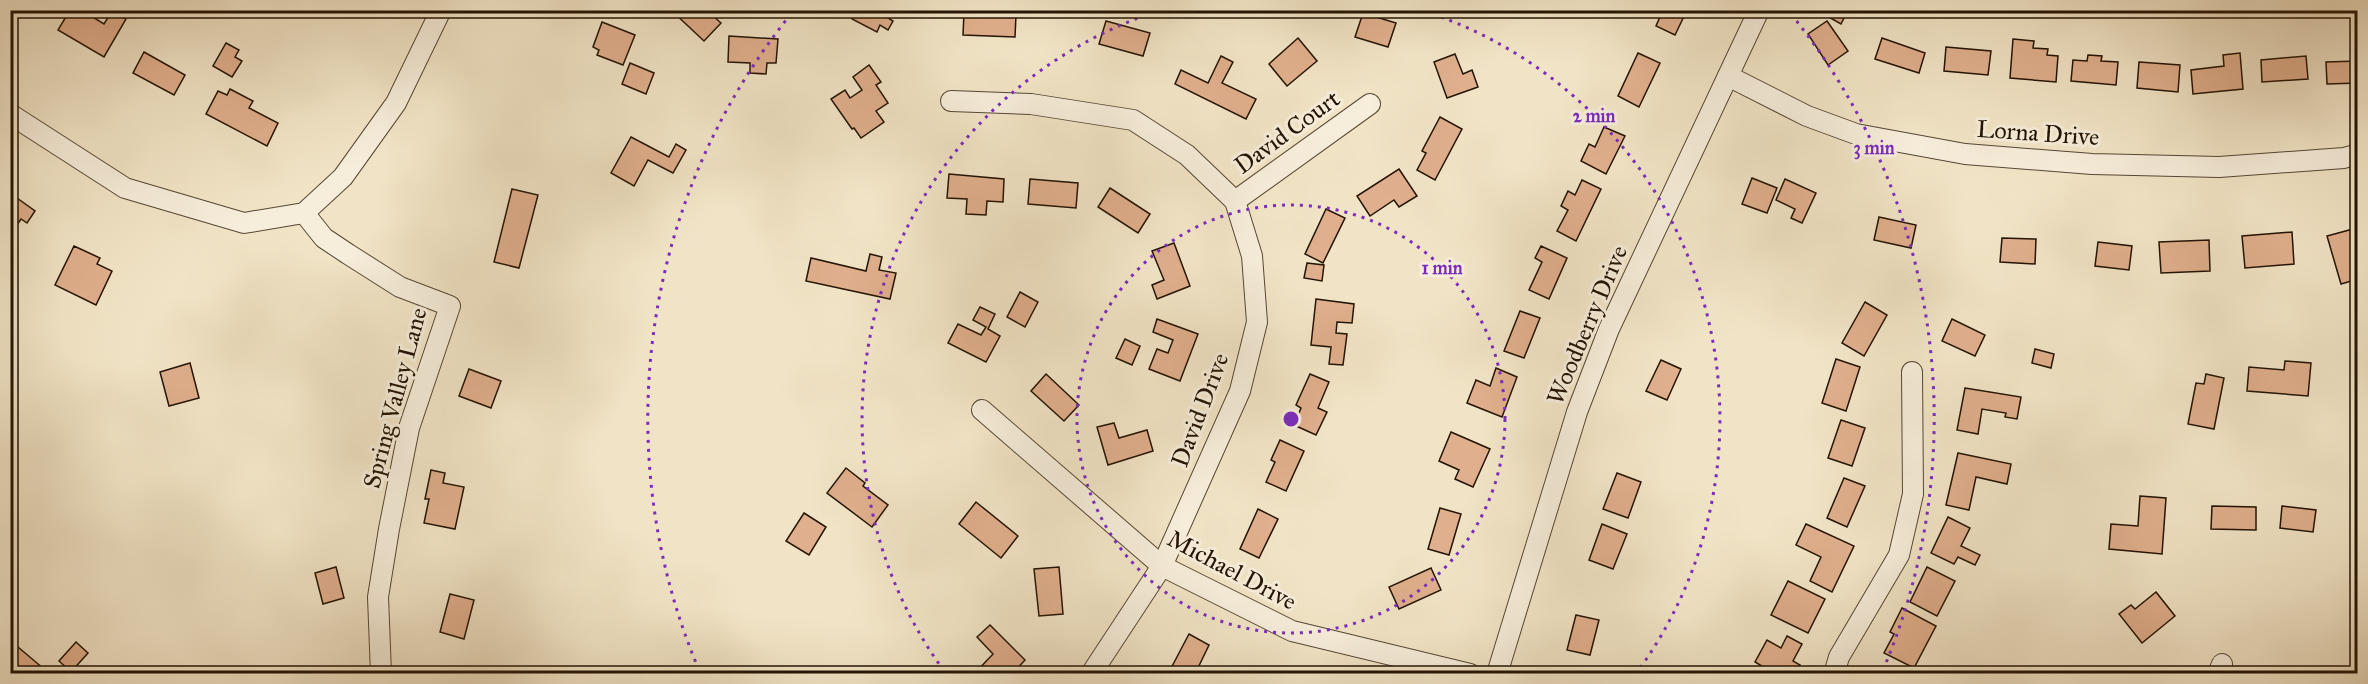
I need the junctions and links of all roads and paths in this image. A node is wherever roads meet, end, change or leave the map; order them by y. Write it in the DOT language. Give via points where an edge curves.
graph roads {
  1 [pos="441,10"];
  2 [pos="1759,10"];
  3 [pos="1728,76"];
  4 [pos="951,101"];
  5 [pos="1370,104"];
  6 [pos="10,114"];
  7 [pos="2358,154"];
  8 [pos="1235,201"];
  9 [pos="304,213"];
  10 [pos="1912,372"];
  11 [pos="982,410"];
  12 [pos="1162,566"];
  13 [pos="381,674"];
  14 [pos="1091,674"];
  15 [pos="1470,674"];
  16 [pos="1497,674"];
  17 [pos="1834,674"];
  1 -- 9 [label="street" via="396,103 343,177"];
  2 -- 3 [label="street, Woodberry Drive"];
  3 -- 7 [label="street, Lorna Drive" via="1807,116 1856,134 1965,154 2092,164 2219,167"];
  3 -- 16 [label="street, Woodberry Drive" via="1609,329 1581,402"];
  4 -- 8 [label="street, David Drive" via="1031,104 1133,120 1187,155"];
  5 -- 8 [label="street, David Court"];
  6 -- 9 [label="street" via="125,188 244,223"];
  8 -- 12 [label="street, David Drive" via="1252,256 1257,322 1240,391"];
  9 -- 13 [label="street, Spring Valley Lane" via="324,237 348,254 400,287 450,306 408,428 389,529 378,597"];
  10 -- 17 [label="street" via="1913,494 1899,555 1839,657"];
  11 -- 12 [label="street, Michael Drive"];
  12 -- 14 [label="street, David Drive"];
  12 -- 15 [label="street, Michael Drive" via="1292,631"];
}
